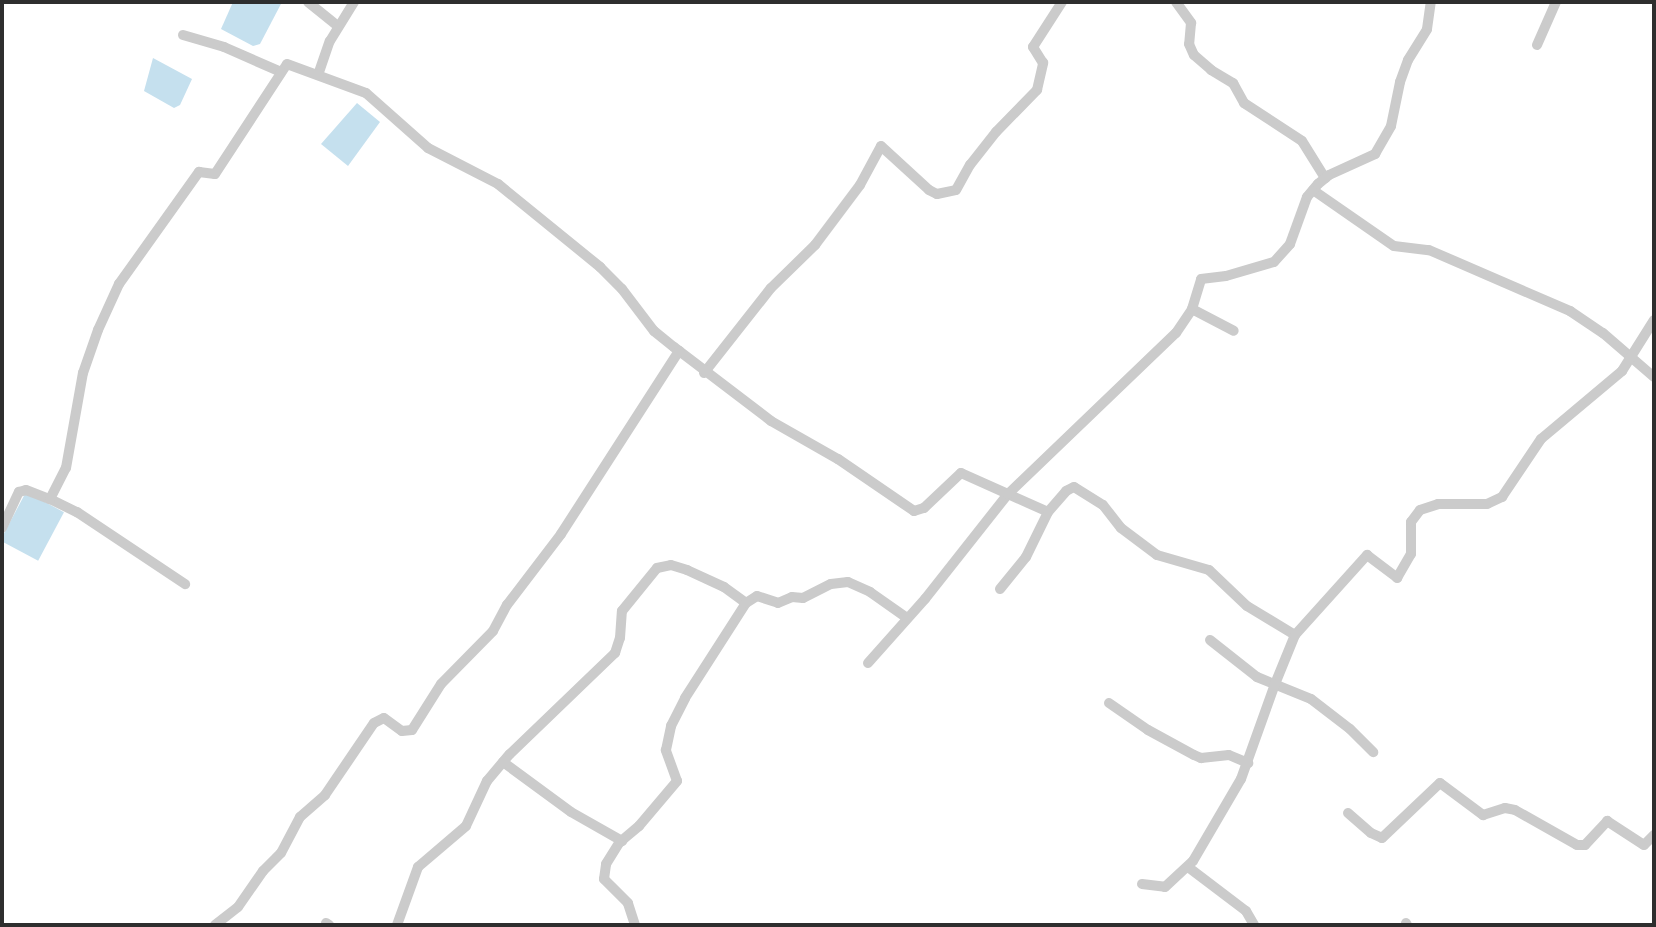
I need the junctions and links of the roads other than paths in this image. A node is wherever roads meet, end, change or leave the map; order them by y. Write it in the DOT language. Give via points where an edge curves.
graph roads {
  1 [pos="308,2"];
  2 [pos="354,2"];
  3 [pos="1062,2"];
  4 [pos="1176,2"];
  5 [pos="1431,2"];
  6 [pos="1556,2"];
  7 [pos="338,26"];
  8 [pos="183,35"];
  9 [pos="1537,45"];
  10 [pos="281,72"];
  11 [pos="318,75"];
  12 [pos="1325,178"];
  13 [pos="1312,190"];
  14 [pos="1192,309"];
  15 [pos="1654,320"];
  16 [pos="1234,331"];
  17 [pos="680,351"];
  18 [pos="1632,358"];
  19 [pos="705,371"];
  20 [pos="1654,377"];
  21 [pos="1007,496"];
  22 [pos="50,499"];
  23 [pos="1048,512"];
  24 [pos="2,528"];
  25 [pos="185,584"];
  26 [pos="1000,589"];
  27 [pos="746,603"];
  28 [pos="907,618"];
  29 [pos="1295,635"];
  30 [pos="1210,640"];
  31 [pos="868,663"];
  32 [pos="1275,684"];
  33 [pos="1109,703"];
  34 [pos="1373,752"];
  35 [pos="503,762"];
  36 [pos="1248,763"];
  37 [pos="1348,813"];
  38 [pos="1654,835"];
  39 [pos="622,841"];
  40 [pos="1188,867"];
  41 [pos="1142,884"];
  42 [pos="215,925"];
  43 [pos="397,925"];
  44 [pos="635,925"];
  45 [pos="1254,925"];
  1 -- 7 [label="street"];
  2 -- 7 [label="street"];
  3 -- 19 [label="street" via="1033,47 1043,62 1037,90 996,132 956,190 937,194 929,190 881,146 860,185 815,245 771,288"];
  4 -- 12 [label="street" via="1191,23 1189,44 1194,55 1233,83 1244,103 1302,141"];
  5 -- 12 [label="street" via="1427,29 1408,60 1387,136 1368,159"];
  6 -- 9 [label="street"];
  7 -- 11 [label="street"];
  8 -- 10 [label="street"];
  10 -- 11 [label="street" via="287,64"];
  10 -- 22 [label="street" via="215,174 199,172 119,284 83,373 71,454"];
  11 -- 17 [label="street" via="366,93 428,148 513,195 600,267 654,331"];
  12 -- 13 [label="street"];
  13 -- 14 [label="street" via="1280,258 1265,266 1201,279"];
  13 -- 18 [label="street" via="1394,246 1429,250 1570,311"];
  14 -- 16 [label="street"];
  14 -- 21 [label="street" via="1176,333"];
  15 -- 18 [label="street"];
  17 -- 19 [label="street"];
  17 -- 42 [label="street" via="493,631 441,684 412,730 402,731 384,718 374,723 325,795 300,817 281,853 238,907"];
  18 -- 20 [label="street"];
  18 -- 29 [label="street" via="1607,386 1541,439 1502,497 1487,504 1438,504 1420,510 1411,522 1411,554 1397,578 1367,555"];
  19 -- 21 [label="street" via="771,421 838,459 914,511 924,508 961,473"];
  21 -- 23 [label="street"];
  21 -- 28 [label="street"];
  22 -- 24 [label="street" via="19,492"];
  22 -- 25 [label="street"];
  23 -- 26 [label="street" via="1026,557"];
  23 -- 29 [label="street" via="1070,488 1079,490 1103,505 1121,528 1157,555 1209,570 1247,606"];
  27 -- 28 [label="street" via="757,596 778,603 803,598 831,584 848,582"];
  27 -- 35 [label="street" via="687,570 671,565 657,568 621,611 615,653"];
  27 -- 39 [label="street" via="671,726 666,750 677,781"];
  28 -- 31 [label="street"];
  29 -- 32 [label="street"];
  30 -- 32 [label="street" via="1257,677"];
  32 -- 34 [label="street" via="1321,706"];
  32 -- 36 [label="street"];
  33 -- 36 [label="street" via="1194,755 1229,755"];
  35 -- 39 [label="street" via="571,812"];
  35 -- 43 [label="street" via="487,781 466,826 418,867"];
  36 -- 40 [label="street"];
  37 -- 38 [label="street" via="1382,838 1440,783 1483,815 1514,810 1577,845 1585,845 1607,821 1644,845"];
  39 -- 44 [label="street" via="608,858 604,878 628,903"];
  40 -- 41 [label="street" via="1164,887"];
  40 -- 45 [label="street" via="1246,911"];
}
